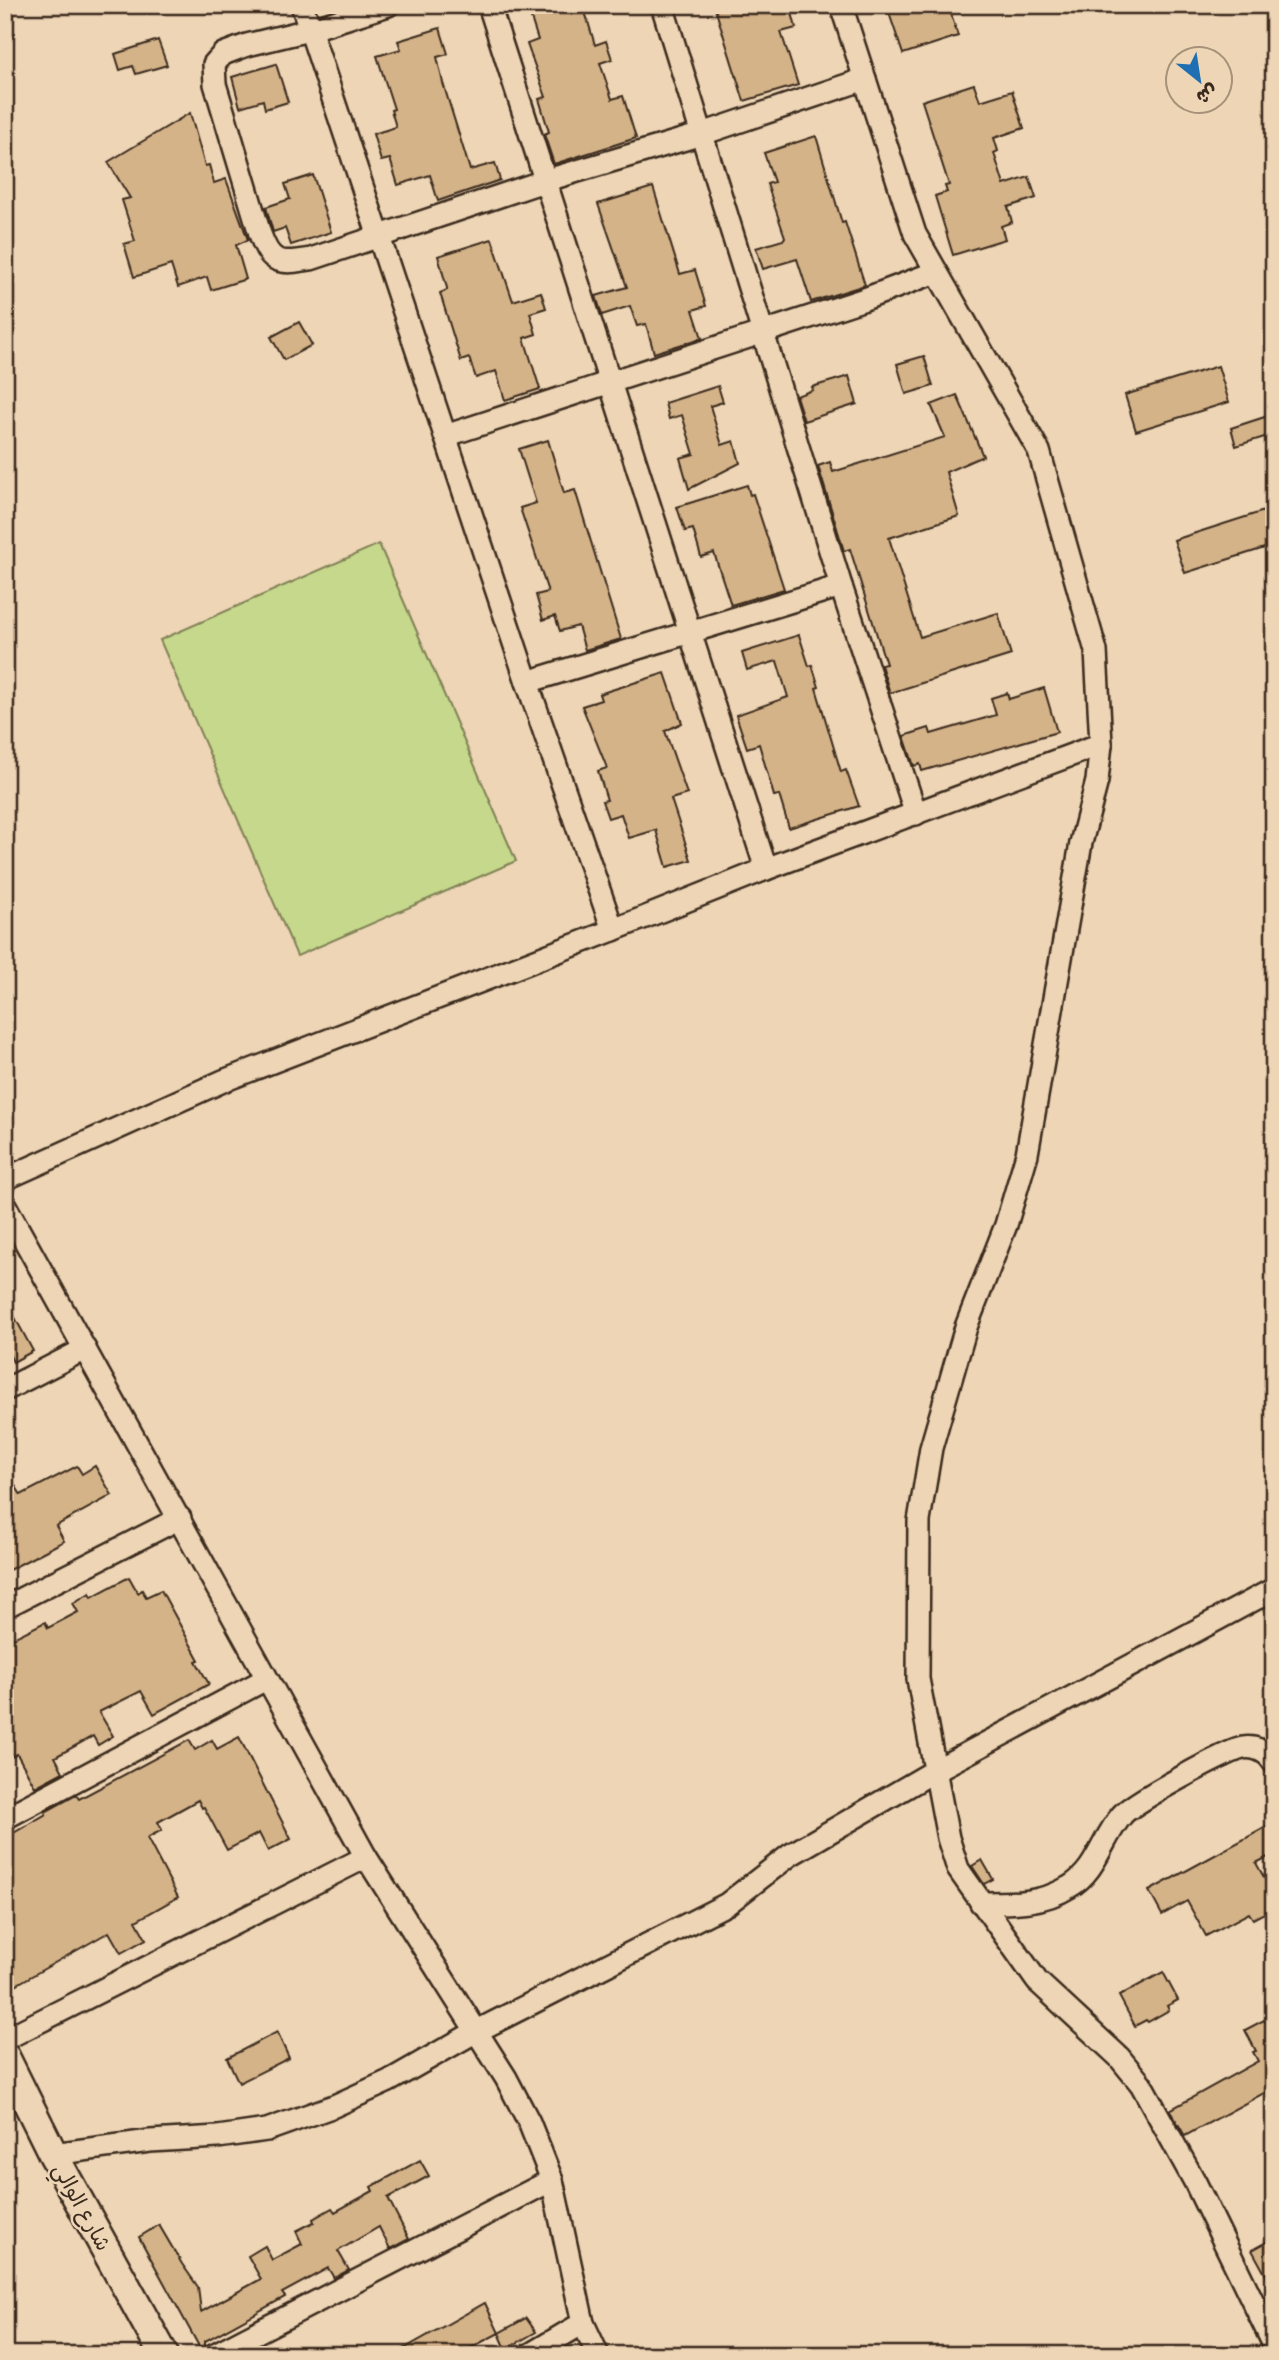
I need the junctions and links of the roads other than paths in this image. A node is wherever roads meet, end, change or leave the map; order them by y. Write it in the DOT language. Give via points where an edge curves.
graph roads {
  1 [pos="302,5"];
  2 [pos="388,5"];
  3 [pos="489,5"];
  4 [pos="662,5"];
  5 [pos="841,5"];
  6 [pos="309,30"];
  7 [pos="865,79"];
  8 [pos="702,134"];
  9 [pos="544,181"];
  10 [pos="378,235"];
  11 [pos="936,272"];
  12 [pos="762,331"];
  13 [pos="610,381"];
  14 [pos="445,436"];
  15 [pos="841,586"];
  16 [pos="688,631"];
  17 [pos="527,681"];
  18 [pos="1101,744"];
  19 [pos="916,814"];
  20 [pos="766,869"];
  21 [pos="613,930"];
  22 [pos="5,1179"];
  23 [pos="5,1205"];
  24 [pos="85,1349"];
  25 [pos="5,1390"];
  26 [pos="180,1518"];
  27 [pos="1274,1590"];
  28 [pos="5,1607"];
  29 [pos="266,1679"];
  30 [pos="1274,1763"];
  31 [pos="936,1770"];
  32 [pos="5,1818"];
  33 [pos="366,1857"];
  34 [pos="981,1903"];
  35 [pos="475,2032"];
  36 [pos="5,2039"];
  37 [pos="5,2057"];
  38 [pos="53,2154"];
  39 [pos="552,2180"];
  40 [pos="583,2323"];
  41 [pos="1274,2345"];
  42 [pos="164,2355"];
  43 [pos="213,2355"];
  44 [pos="529,2355"];
  45 [pos="597,2355"];
  1 -- 6 [label="street"];
  2 -- 6 [label="street"];
  3 -- 9 [label="street"];
  4 -- 8 [label="street"];
  5 -- 7 [label="street"];
  6 -- 10 [label="street"];
  6 -- 10 [label="street" via="247,45 223,54 215,64 215,84 260,234 275,261 290,263"];
  7 -- 8 [label="street"];
  7 -- 11 [label="street" via="915,234"];
  8 -- 9 [label="street"];
  8 -- 12 [label="street"];
  9 -- 10 [label="street"];
  9 -- 13 [label="street"];
  10 -- 14 [label="street"];
  11 -- 12 [label="street"];
  11 -- 18 [label="street" via="1040,452 1096,651"];
  12 -- 13 [label="street"];
  12 -- 15 [label="street"];
  13 -- 14 [label="street"];
  13 -- 16 [label="street"];
  14 -- 17 [label="street"];
  15 -- 16 [label="street"];
  15 -- 19 [label="street"];
  16 -- 17 [label="street"];
  16 -- 20 [label="street"];
  17 -- 21 [label="street"];
  18 -- 19 [label="street"];
  18 -- 31 [label="street" via="1027,1154 1006,1225 966,1327 931,1448 921,1509 918,1679"];
  19 -- 20 [label="street"];
  20 -- 21 [label="street"];
  21 -- 22 [label="street" via="223,1080"];
  23 -- 24 [label="street"];
  24 -- 25 [label="street"];
  24 -- 26 [label="street"];
  26 -- 28 [label="street"];
  26 -- 29 [label="street"];
  27 -- 31 [label="street"];
  29 -- 32 [label="street"];
  29 -- 33 [label="street"];
  30 -- 34 [label="street" via="1253,1747 1218,1757 1124,1812 1090,1870 1071,1887 1044,1899"];
  31 -- 34 [label="street" via="958,1869"];
  31 -- 35 [label="street" via="790,1855 727,1904"];
  33 -- 35 [label="street"];
  33 -- 36 [label="street"];
  34 -- 41 [label="street" via="1037,1981 1119,2057 1141,2084 1195,2182"];
  35 -- 38 [label="street" via="389,2081 267,2130"];
  35 -- 39 [label="street" via="512,2089"];
  37 -- 38 [label="main road, شارع الوالي"];
  38 -- 42 [label="main road, شارع الوالي"];
  39 -- 40 [label="street"];
  39 -- 43 [label="street"];
  40 -- 44 [label="street"];
  40 -- 45 [label="street"];
}
